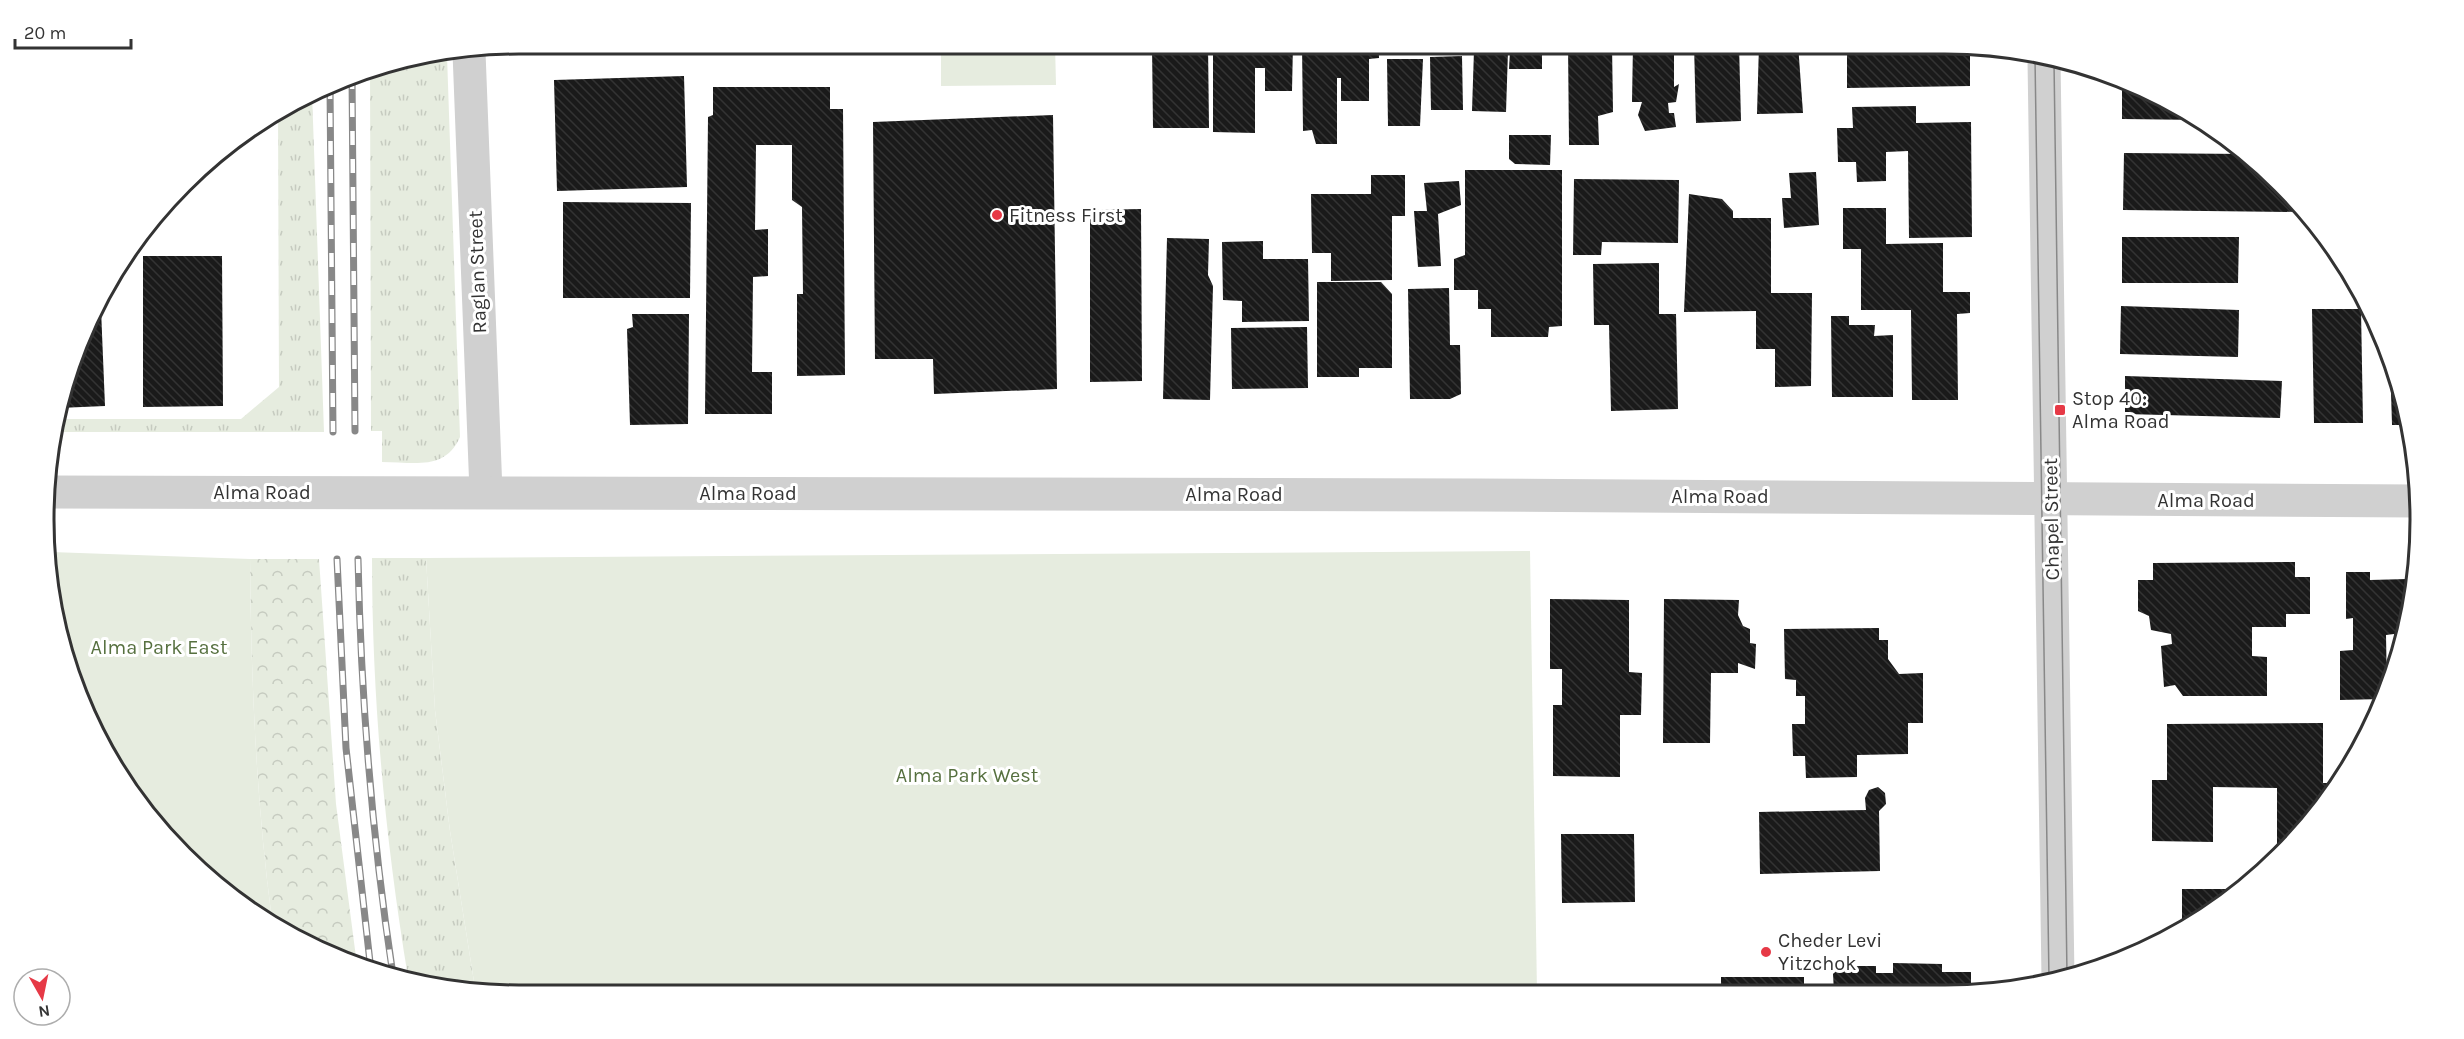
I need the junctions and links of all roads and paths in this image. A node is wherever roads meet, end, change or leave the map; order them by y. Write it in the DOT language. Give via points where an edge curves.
graph roads {
  1 [pos="469,57"];
  2 [pos="2044,65"];
  3 [pos="55,492"];
  4 [pos="486,492"];
  5 [pos="2051,499"];
  6 [pos="2409,501"];
  7 [pos="2058,971"];
  1 -- 4 [label="street, Raglan Street"];
  2 -- 5 [label="street, Chapel Street"];
  3 -- 4 [label="street, Alma Road"];
  4 -- 5 [label="street, Alma Road"];
  5 -- 6 [label="street, Alma Road"];
  5 -- 7 [label="street, Chapel Street"];
}
